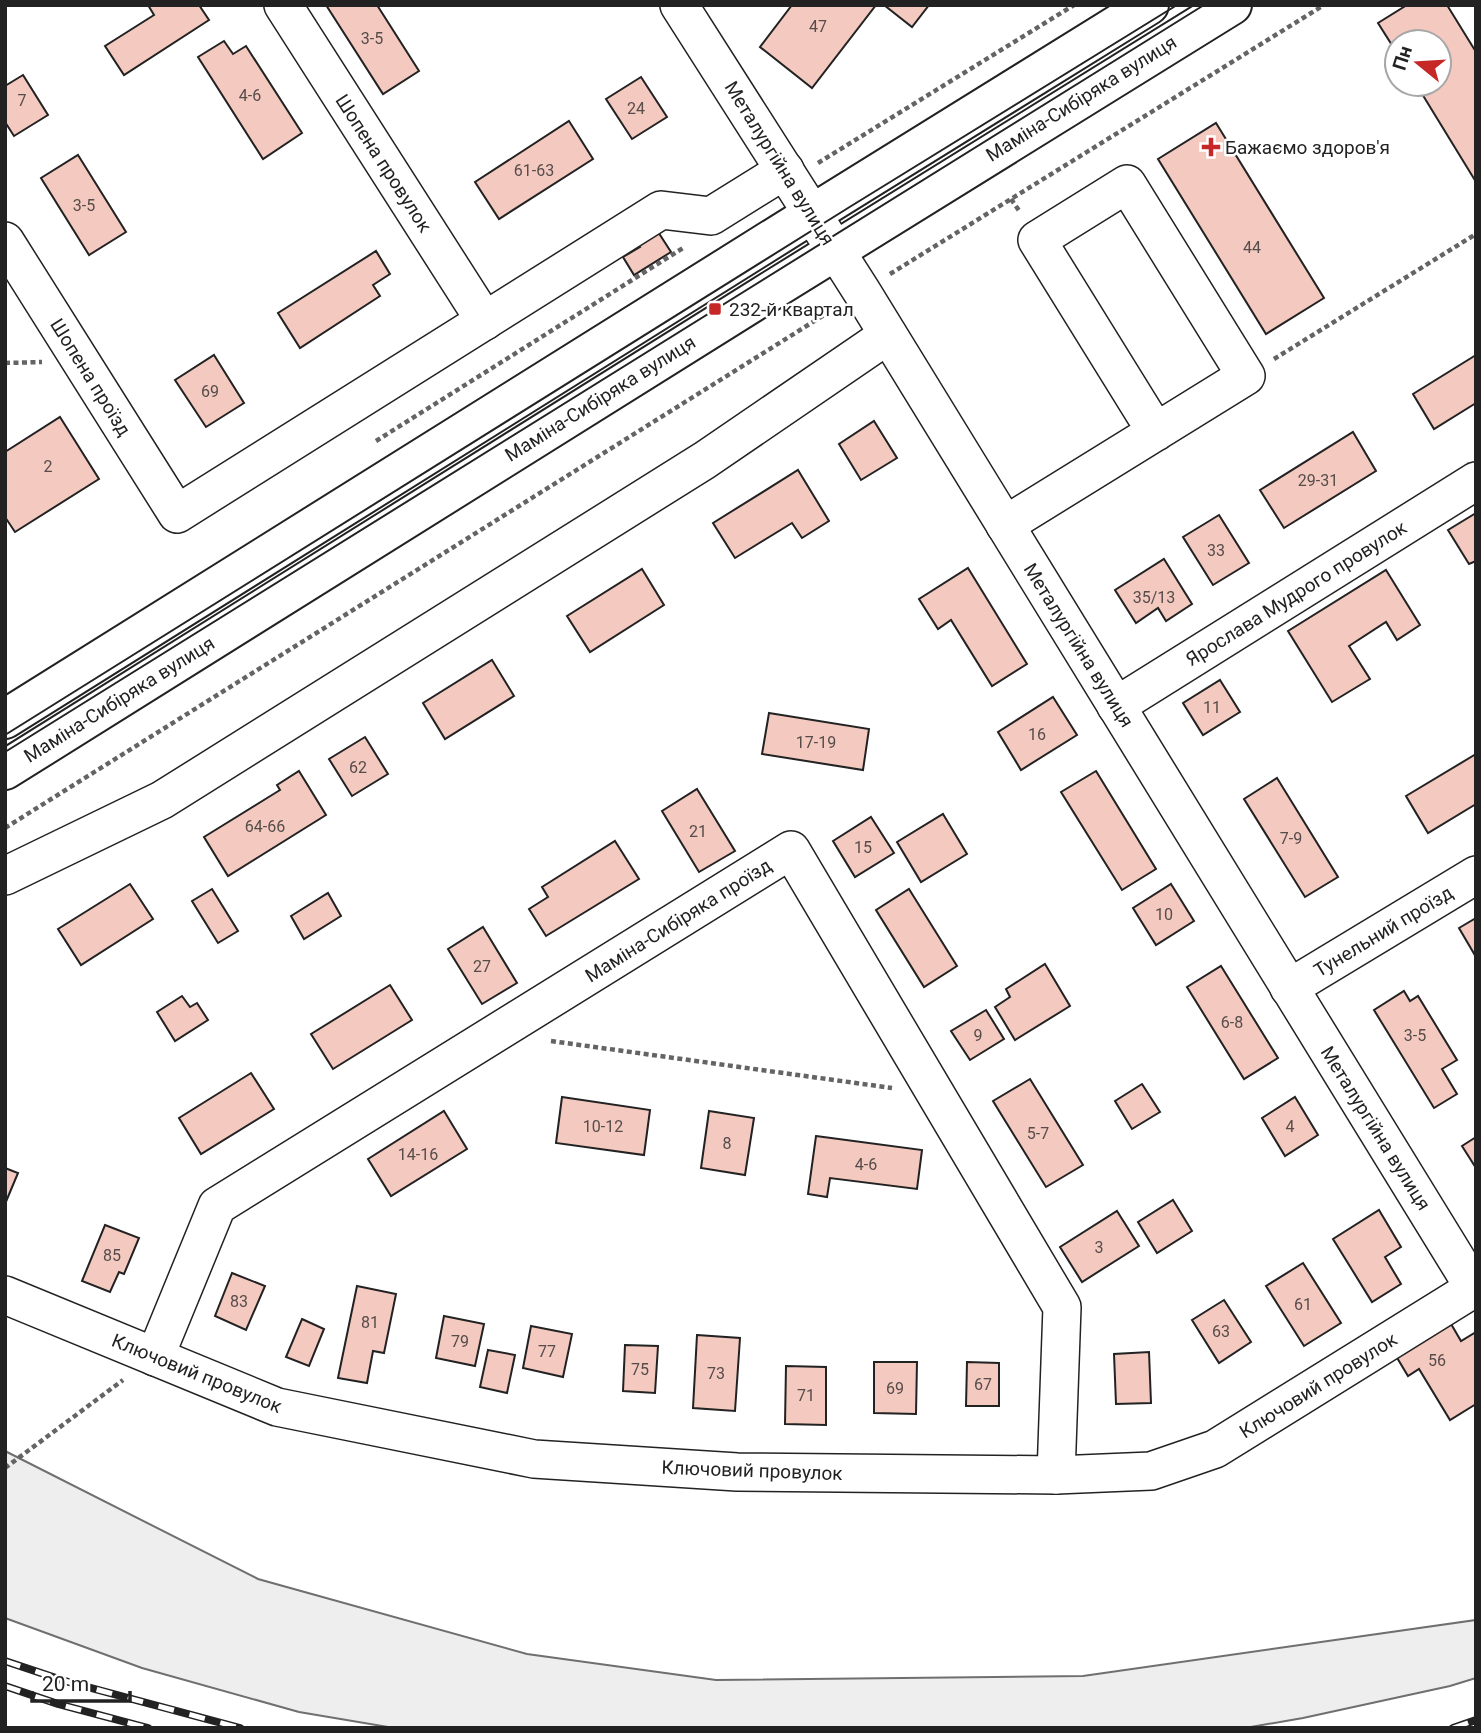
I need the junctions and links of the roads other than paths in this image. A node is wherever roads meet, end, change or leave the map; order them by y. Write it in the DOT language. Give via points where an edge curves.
graph roads {
  1 [pos="283,5"];
  2 [pos="1149,5"];
  3 [pos="1232,5"];
  4 [pos="689,9"];
  5 [pos="802,167"];
  6 [pos="812,214"];
  7 [pos="5,240"];
  8 [pos="835,251"];
  9 [pos="485,320"];
  10 [pos="888,335"];
  11 [pos="1156,432"];
  12 [pos="1476,481"];
  13 [pos="1005,525"];
  14 [pos="1116,706"];
  15 [pos="5,719"];
  16 [pos="5,770"];
  17 [pos="1476,875"];
  18 [pos="5,876"];
  19 [pos="1289,988"];
  20 [pos="1475,1288"];
  21 [pos="5,1295"];
  22 [pos="155,1357"];
  23 [pos="1056,1475"];
  1 -- 9 [label="street, Шопена провулок"];
  2 -- 6 [label="main road"];
  3 -- 8 [label="main road, Маміна-Сибіряка вулиця"];
  4 -- 5 [label="street, Металургійна вулиця"];
  5 -- 6 [label="street, Металургійна вулиця"];
  5 -- 9 [label="street" via="710,216 661,210"];
  6 -- 8 [label="street, Металургійна вулиця"];
  6 -- 15 [label="main road"];
  7 -- 9 [label="street, Шопена проїзд" via="177,514"];
  8 -- 10 [label="street, Металургійна вулиця"];
  8 -- 16 [label="main road, Маміна-Сибіряка вулиця"];
  10 -- 13 [label="street, Металургійна вулиця"];
  10 -- 18 [label="street" via="705,460 162,800"];
  11 -- 11 [label="street" via="1246,376 1127,184 1037,240"];
  11 -- 13 [label="street"];
  12 -- 14 [label="street, Ярослава Мудрого провулок"];
  13 -- 14 [label="street, Металургійна вулиця"];
  14 -- 19 [label="street, Металургійна вулиця"];
  17 -- 19 [label="street, Тунельний проїзд"];
  19 -- 20 [label="street, Металургійна вулиця"];
  20 -- 23 [label="street, Ключовий провулок" via="1215,1449 1151,1471"];
  21 -- 22 [label="street, Ключовий провулок"];
  22 -- 23 [label="street, Ключовий провулок" via="278,1407 534,1459 737,1472"];
  22 -- 23 [label="street, Маміна-Сибіряка проїзд" via="217,1206 791,850 1062,1307"];
}
